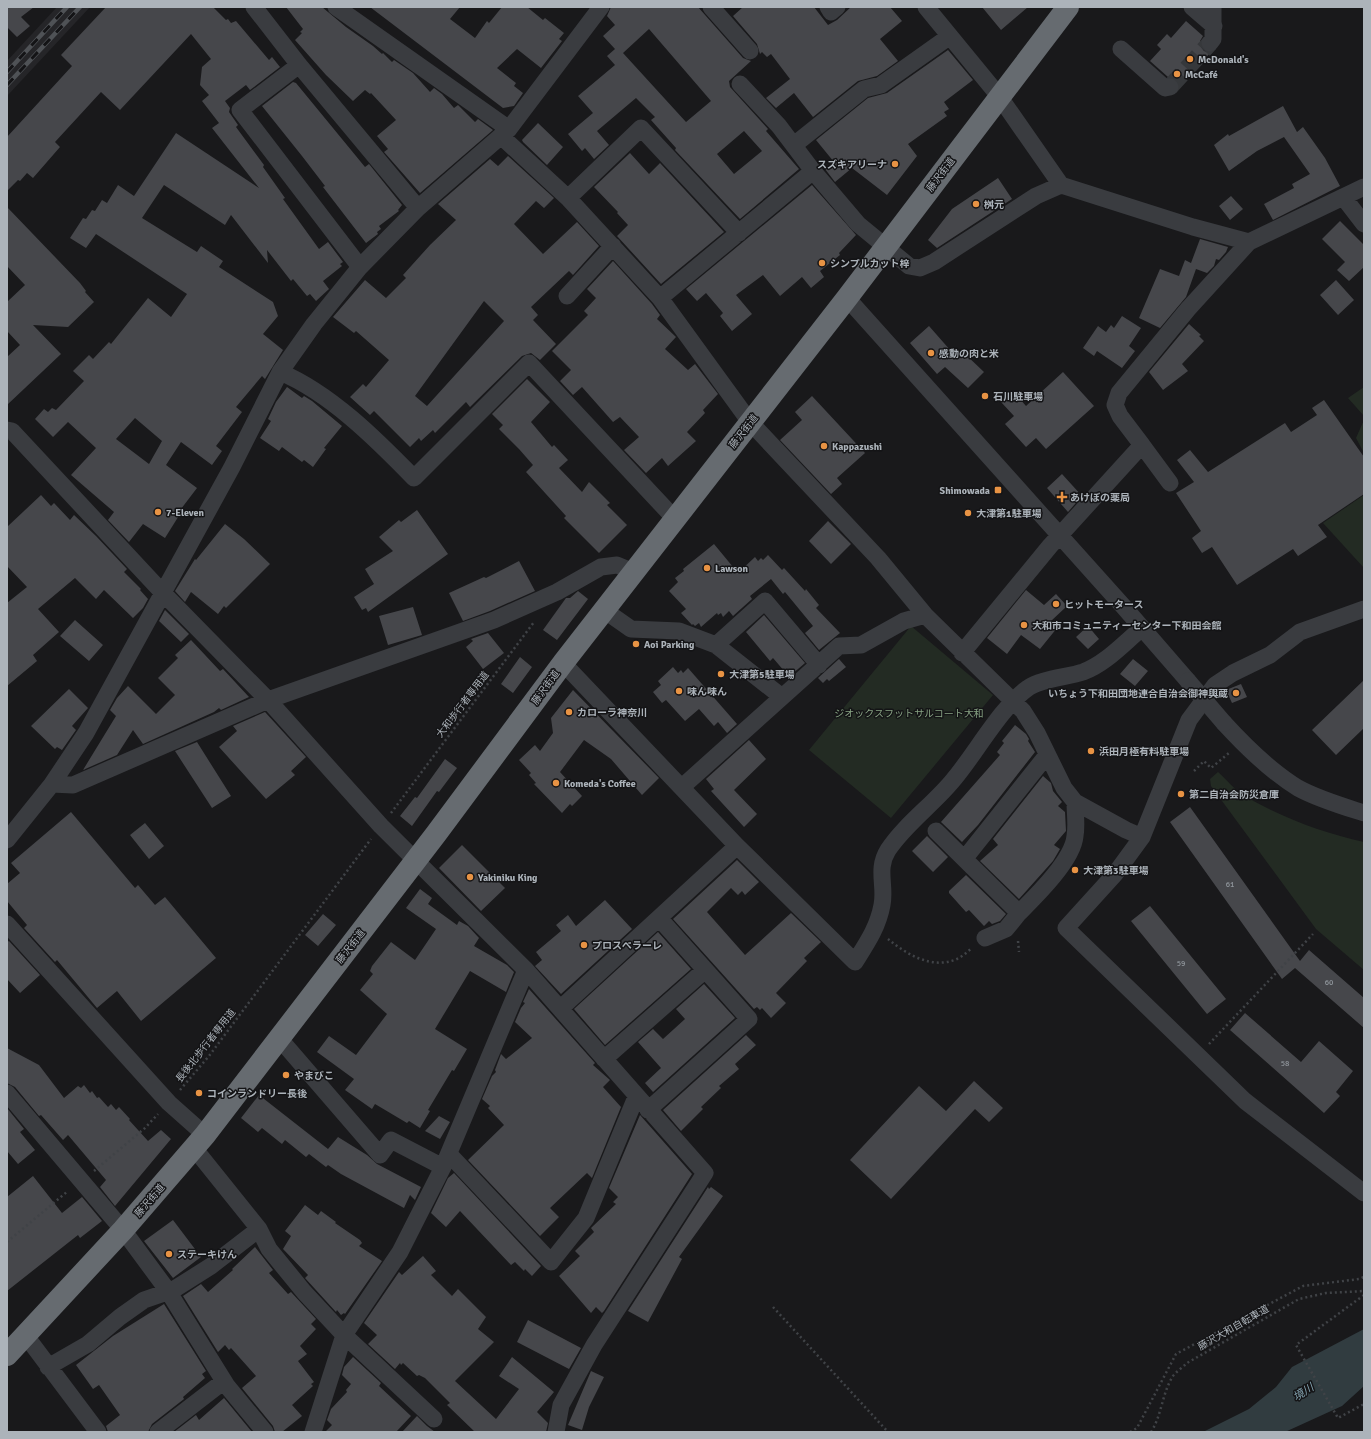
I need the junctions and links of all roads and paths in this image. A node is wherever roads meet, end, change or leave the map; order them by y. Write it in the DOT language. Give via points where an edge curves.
graph roads {
  1 [pos="254,7"];
  2 [pos="336,7"];
  3 [pos="601,7"];
  4 [pos="711,7"];
  5 [pos="828,7"];
  6 [pos="837,7"];
  7 [pos="926,7"];
  8 [pos="1068,7"];
  9 [pos="1192,7"];
  10 [pos="1213,7"];
  11 [pos="1214,26"];
  12 [pos="950,36"];
  13 [pos="1210,43"];
  14 [pos="1121,49"];
  15 [pos="750,51"];
  16 [pos="299,65"];
  17 [pos="740,84"];
  18 [pos="1170,87"];
  19 [pos="999,96"];
  20 [pos="505,132"];
  21 [pos="794,145"];
  22 [pos="813,171"];
  23 [pos="1061,185"];
  24 [pos="1364,187"];
  25 [pos="568,198"];
  26 [pos="1344,198"];
  27 [pos="418,208"];
  28 [pos="1364,224"];
  29 [pos="739,232"];
  30 [pos="1248,242"];
  31 [pos="613,246"];
  32 [pos="886,247"];
  33 [pos="360,267"];
  34 [pos="566,296"];
  35 [pos="660,298"];
  36 [pos="847,298"];
  37 [pos="280,372"];
  38 [pos="750,422"];
  39 [pos="7,430"];
  40 [pos="1142,445"];
  41 [pos="1170,483"];
  42 [pos="675,519"];
  43 [pos="1060,536"];
  44 [pos="634,572"];
  45 [pos="162,592"];
  46 [pos="1364,609"];
  47 [pos="604,610"];
  48 [pos="925,615"];
  49 [pos="538,618"];
  50 [pos="1141,629"];
  51 [pos="716,644"];
  52 [pos="962,653"];
  53 [pos="563,663"];
  54 [pos="819,665"];
  55 [pos="782,697"];
  56 [pos="268,700"];
  57 [pos="1013,701"];
  58 [pos="1232,750"];
  59 [pos="1047,756"];
  60 [pos="1194,771"];
  61 [pos="52,784"];
  62 [pos="682,788"];
  63 [pos="1075,802"];
  64 [pos="1364,813"];
  65 [pos="381,826"];
  66 [pos="936,831"];
  67 [pos="1142,837"];
  68 [pos="7,840"];
  69 [pos="737,846"];
  70 [pos="964,858"];
  71 [pos="415,862"];
  72 [pos="1019,913"];
  73 [pos="659,918"];
  74 [pos="7,924"];
  75 [pos="1313,934"];
  76 [pos="887,938"];
  77 [pos="986,938"];
  78 [pos="526,970"];
  79 [pos="705,970"];
  80 [pos="561,1008"];
  81 [pos="280,1038"];
  82 [pos="1204,1048"];
  83 [pos="604,1059"];
  84 [pos="7,1093"];
  85 [pos="636,1097"];
  86 [pos="169,1103"];
  87 [pos="648,1110"];
  88 [pos="199,1142"];
  89 [pos="446,1160"];
  90 [pos="82,1181"];
  91 [pos="1364,1193"];
  92 [pos="258,1229"];
  93 [pos="123,1230"];
  94 [pos="7,1242"];
  95 [pos="1364,1277"];
  96 [pos="1364,1291"];
  97 [pos="168,1292"];
  98 [pos="1364,1295"];
  99 [pos="773,1308"];
  100 [pos="344,1335"];
  101 [pos="26,1336"];
  102 [pos="7,1355"];
  103 [pos="48,1367"];
  104 [pos="224,1381"];
  105 [pos="1364,1406"];
  106 [pos="434,1419"];
  107 [pos="98,1432"];
  108 [pos="158,1432"];
  109 [pos="265,1432"];
  110 [pos="313,1432"];
  111 [pos="556,1432"];
  112 [pos="888,1432"];
  113 [pos="1130,1432"];
  114 [pos="1151,1432"];
  1 -- 16 [label="street"];
  2 -- 20 [label="street"];
  3 -- 20 [label="street"];
  4 -- 15 [label="street"];
  5 -- 6 [label="street" via="831,12"];
  7 -- 12 [label="street"];
  8 -- 19 [label="highway, 藤沢街道"];
  9 -- 11 [label="street"];
  10 -- 11 [label="street"];
  11 -- 13 [label="street" via="1213,39"];
  12 -- 19 [label="street"];
  12 -- 21 [label="street" via="881,85 864,88"];
  14 -- 18 [label="street" via="1165,88"];
  16 -- 27 [label="street"];
  16 -- 33 [label="street" via="240,110"];
  17 -- 21 [label="street"];
  19 -- 23 [label="street"];
  19 -- 32 [label="highway, 藤沢街道"];
  20 -- 25 [label="street"];
  20 -- 27 [label="street"];
  21 -- 22 [label="street"];
  22 -- 29 [label="street"];
  22 -- 32 [label="street" via="858,224"];
  23 -- 30 [label="street"];
  23 -- 32 [label="street" via="1036,196 934,262 920,268 909,266"];
  24 -- 26 [label="street"];
  25 -- 29 [label="street" via="641,128"];
  25 -- 31 [label="street"];
  26 -- 28 [label="street"];
  26 -- 30 [label="street"];
  27 -- 33 [label="street"];
  29 -- 35 [label="street"];
  30 -- 40 [label="street" via="1188,309 1119,393 1115,404 1120,416"];
  31 -- 34 [label="street"];
  31 -- 35 [label="street"];
  32 -- 36 [label="highway, 藤沢街道"];
  33 -- 37 [label="street" via="314,324"];
  35 -- 38 [label="street"];
  36 -- 38 [label="highway, 藤沢街道"];
  36 -- 43 [label="street"];
  37 -- 42 [label="street" via="298,379 355,421 414,478 529,363"];
  37 -- 45 [label="street" via="232,467"];
  38 -- 42 [label="highway, 藤沢街道"];
  38 -- 48 [label="street" via="858,537"];
  39 -- 45 [label="street" via="12,431"];
  40 -- 41 [label="street"];
  40 -- 43 [label="street"];
  42 -- 44 [label="highway, 藤沢街道"];
  43 -- 50 [label="street"];
  43 -- 52 [label="street"];
  44 -- 47 [label="highway, 藤沢街道"];
  44 -- 56 [label="street" via="617,565 601,567 557,592 494,620"];
  45 -- 56 [label="street"];
  45 -- 61 [label="street" via="86,733"];
  46 -- 67 [label="street" via="1300,632 1270,655 1214,685 1189,720"];
  47 -- 51 [label="street" via="631,630 679,632"];
  47 -- 53 [label="highway, 藤沢街道"];
  48 -- 52 [label="street"];
  48 -- 54 [label="street" via="904,621 861,645 839,646"];
  49 -- 65 [label="path, 大和歩行者専用道"];
  50 -- 57 [label="street" via="1100,663 1084,672 1029,687"];
  50 -- 64 [label="street, bridge" via="1253,753 1298,788"];
  51 -- 54 [label="street" via="765,602"];
  51 -- 55 [label="street"];
  52 -- 57 [label="street"];
  53 -- 62 [label="street"];
  53 -- 71 [label="highway, 藤沢街道"];
  54 -- 55 [label="street"];
  55 -- 62 [label="street"];
  56 -- 61 [label="street" via="73,784"];
  56 -- 65 [label="street"];
  57 -- 59 [label="street" via="1037,733"];
  57 -- 69 [label="street" via="953,780 894,840 885,855 881,873 883,905 875,932 855,962"];
  58 -- 60 [label="path" via="1211,768 1204,761"];
  59 -- 63 [label="street" via="1064,788"];
  59 -- 70 [label="street"];
  61 -- 68 [label="street"];
  62 -- 69 [label="street"];
  63 -- 67 [label="street"];
  63 -- 72 [label="street" via="1075,838 1070,852 1053,876"];
  65 -- 71 [label="street"];
  65 -- 86 [label="path, 長後北歩行者専用道" via="209,1056"];
  66 -- 70 [label="street"];
  67 -- 91 [label="street" via="1116,874 1066,928 1245,1101"];
  69 -- 73 [label="street"];
  70 -- 72 [label="street"];
  71 -- 78 [label="street"];
  71 -- 81 [label="highway, 藤沢街道"];
  72 -- 77 [label="street" via="1006,929"];
  73 -- 79 [label="street"];
  73 -- 80 [label="street"];
  74 -- 86 [label="street"];
  75 -- 82 [label="path"];
  76 -- 77 [label="path" via="916,958 944,963 957,959"];
  78 -- 80 [label="street"];
  78 -- 89 [label="street"];
  79 -- 83 [label="street"];
  79 -- 87 [label="street" via="749,1019"];
  80 -- 83 [label="street"];
  81 -- 88 [label="highway, 藤沢街道"];
  81 -- 89 [label="street" via="380,1155 391,1140"];
  83 -- 85 [label="street"];
  84 -- 90 [label="street"];
  85 -- 87 [label="street"];
  85 -- 89 [label="street" via="586,1218 550,1262"];
  86 -- 88 [label="street"];
  86 -- 90 [label="path, 長後北歩行者専用道" via="145,1128"];
  87 -- 111 [label="street" via="705,1173 594,1345 561,1405"];
  88 -- 92 [label="street"];
  88 -- 93 [label="highway, 藤沢街道"];
  89 -- 100 [label="street" via="400,1252"];
  90 -- 93 [label="street"];
  90 -- 94 [label="path, 長後北歩行者専用道"];
  92 -- 97 [label="street" via="211,1266"];
  92 -- 100 [label="street" via="269,1249"];
  93 -- 97 [label="street"];
  93 -- 101 [label="highway, 藤沢街道"];
  95 -- 113 [label="path" via="1303,1286 1176,1354 1137,1428"];
  96 -- 114 [label="path, 藤沢大和自転車道" via="1326,1293 1298,1299 1188,1363 1174,1374 1166,1388 1156,1424"];
  97 -- 103 [label="street" via="144,1300 88,1344"];
  97 -- 104 [label="street"];
  98 -- 105 [label="path" via="1296,1344 1338,1418"];
  99 -- 112 [label="path"];
  100 -- 106 [label="street"];
  100 -- 110 [label="street"];
  101 -- 102 [label="highway, 藤沢街道"];
  101 -- 103 [label="street"];
  103 -- 107 [label="street"];
  104 -- 108 [label="street"];
  104 -- 109 [label="street"];
}
